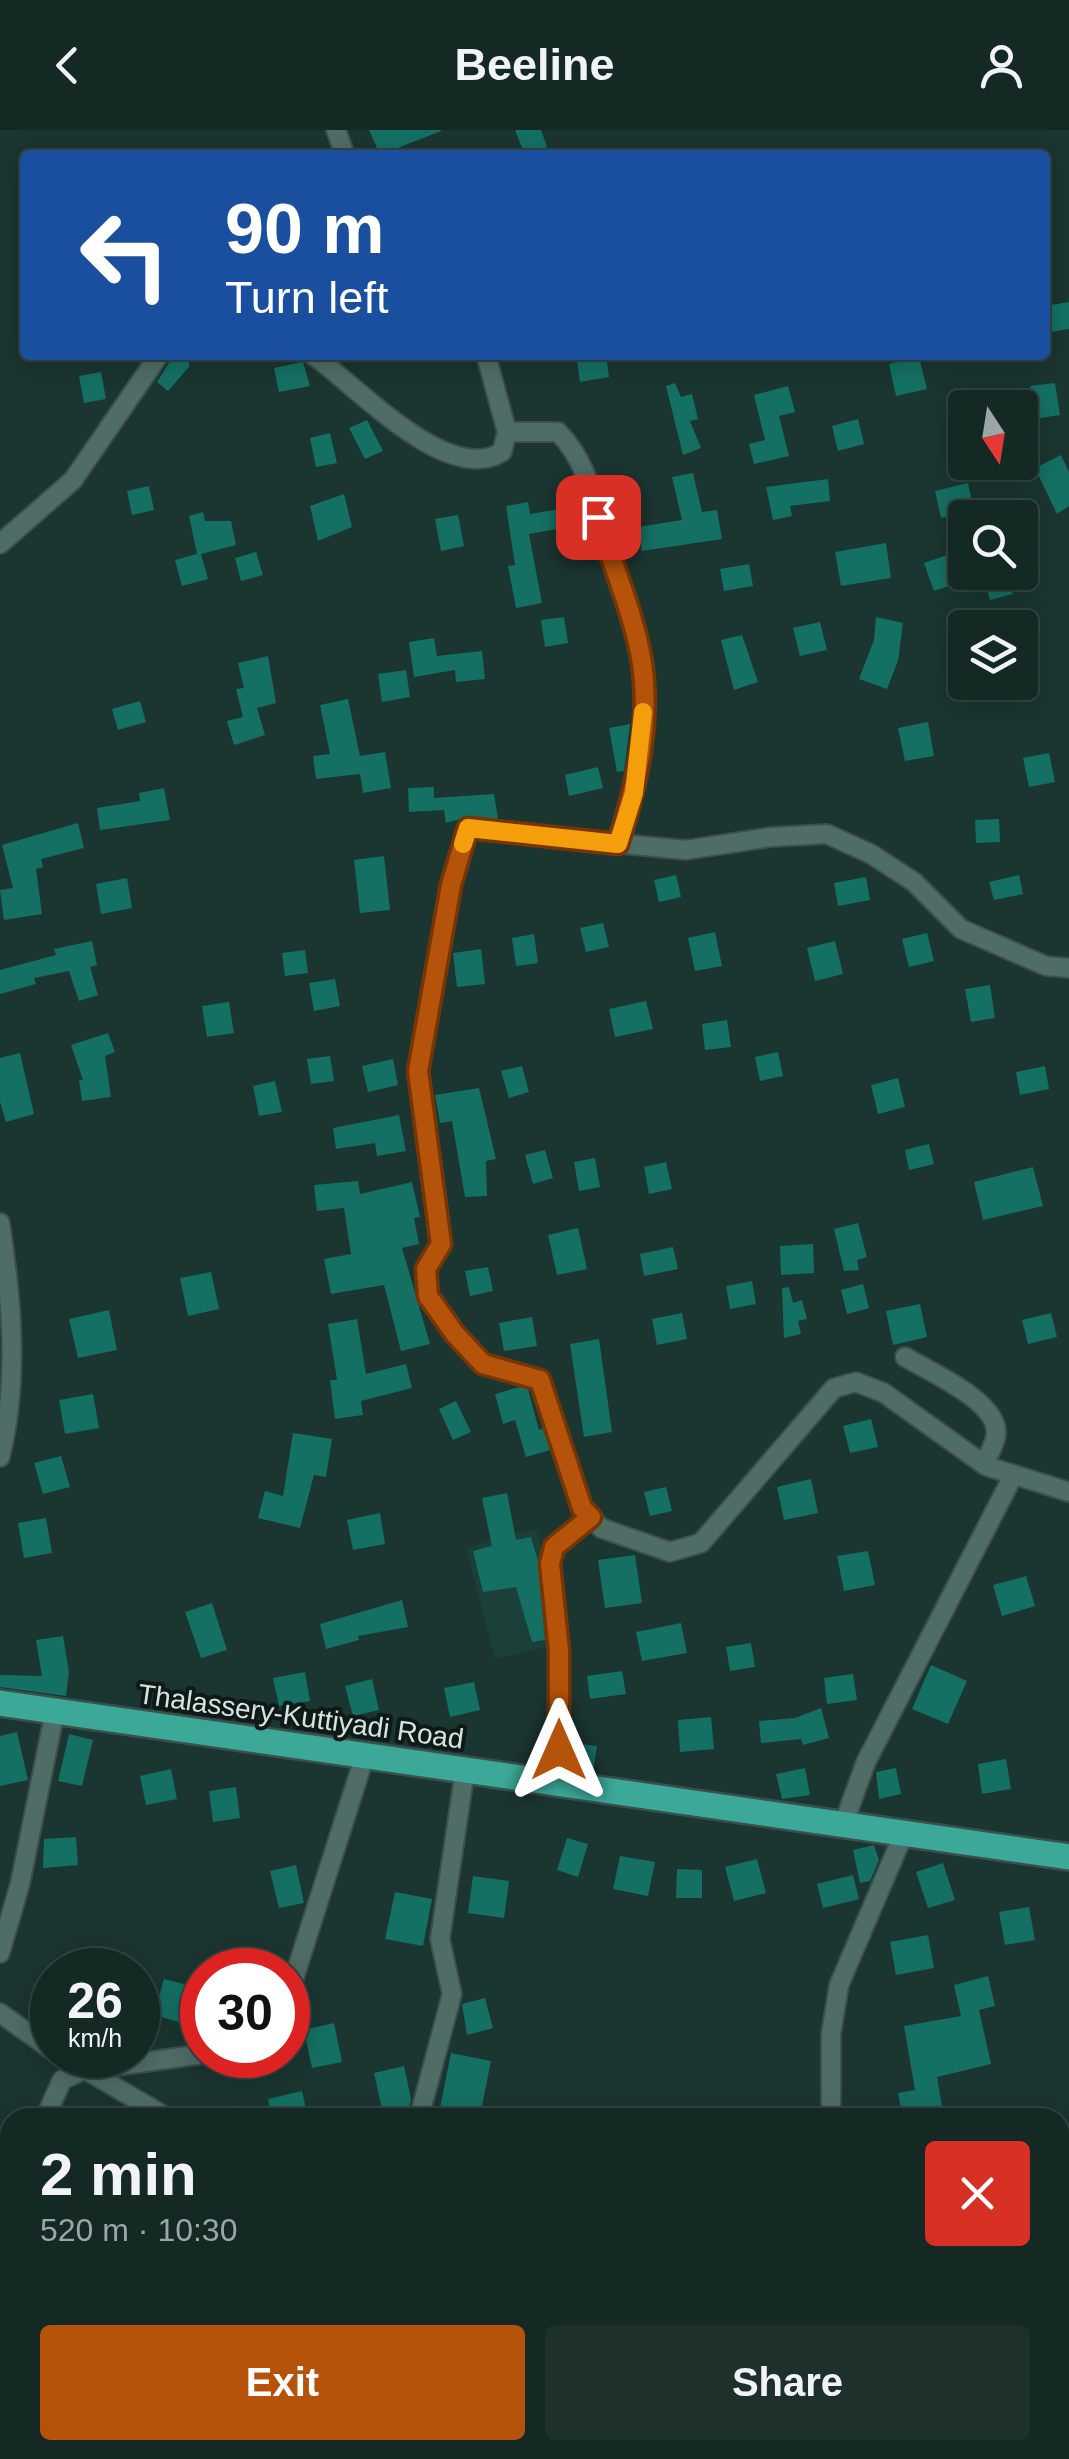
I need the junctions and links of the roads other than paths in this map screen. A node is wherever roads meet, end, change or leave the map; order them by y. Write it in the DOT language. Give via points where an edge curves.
graph roads {
  1 [pos="156,360"];
  2 [pos="320,360"];
  3 [pos="487,360"];
  4 [pos="507,432"];
  5 [pos="0,544"];
  6 [pos="618,844"];
  7 [pos="1069,968"];
  8 [pos="0,1223"];
  9 [pos="904,1357"];
  10 [pos="0,1457"];
  11 [pos="984,1464"];
  12 [pos="1013,1476"];
  13 [pos="1069,1492"];
  14 [pos="591,1517"];
  15 [pos="0,1703"];
  16 [pos="55,1710"];
  17 [pos="365,1755"];
  18 [pos="465,1770"];
  19 [pos="559,1783"];
  20 [pos="843,1824"];
  21 [pos="904,1833"];
  22 [pos="1069,1856"];
  23 [pos="304,1948"];
  24 [pos="0,1953"];
  25 [pos="0,2013"];
  26 [pos="30,2034"];
  27 [pos="66,2078"];
  28 [pos="95,2078"];
  29 [pos="49,2108"];
  30 [pos="150,2108"];
  31 [pos="422,2108"];
  32 [pos="832,2108"];
  1 -- 5 [label="street" via="73,480"];
  2 -- 4 [label="street" via="438,453 490,459 502,452"];
  3 -- 4 [label="street"];
  4 -- 6 [label="street" via="558,432 574,447 640,652 642,742"];
  6 -- 7 [label="street" via="686,850 827,834 914,882 961,930 1046,966"];
  6 -- 14 [label="street" via="468,828 451,885 418,1071 441,1244 426,1269 428,1296 483,1364 540,1380 582,1508"];
  8 -- 10 [label="street" via="12,1328 9,1420"];
  9 -- 11 [label="street" via="993,1416 996,1436"];
  11 -- 12 [label="street"];
  11 -- 14 [label="street" via="884,1393 856,1382 834,1388 701,1543 670,1552 601,1528"];
  12 -- 13 [label="street"];
  12 -- 20 [label="street" via="866,1762"];
  14 -- 19 [label="street" via="554,1547 550,1564 559,1651"];
  15 -- 16 [label="main road, Thalassery-Kuttiyadi Road"];
  16 -- 17 [label="main road, Thalassery-Kuttiyadi Road"];
  16 -- 24 [label="street"];
  17 -- 18 [label="main road, Thalassery-Kuttiyadi Road"];
  17 -- 23 [label="street"];
  18 -- 19 [label="main road, Thalassery-Kuttiyadi Road"];
  18 -- 31 [label="street" via="440,1939 452,1994"];
  19 -- 20 [label="main road, Thalassery-Kuttiyadi Road"];
  20 -- 21 [label="main road, Thalassery-Kuttiyadi Road"];
  21 -- 22 [label="main road, Thalassery-Kuttiyadi Road"];
  21 -- 32 [label="street" via="839,1985 831,2034"];
  25 -- 26 [label="street"];
  27 -- 29 [label="street"];
  28 -- 30 [label="street"];
}
